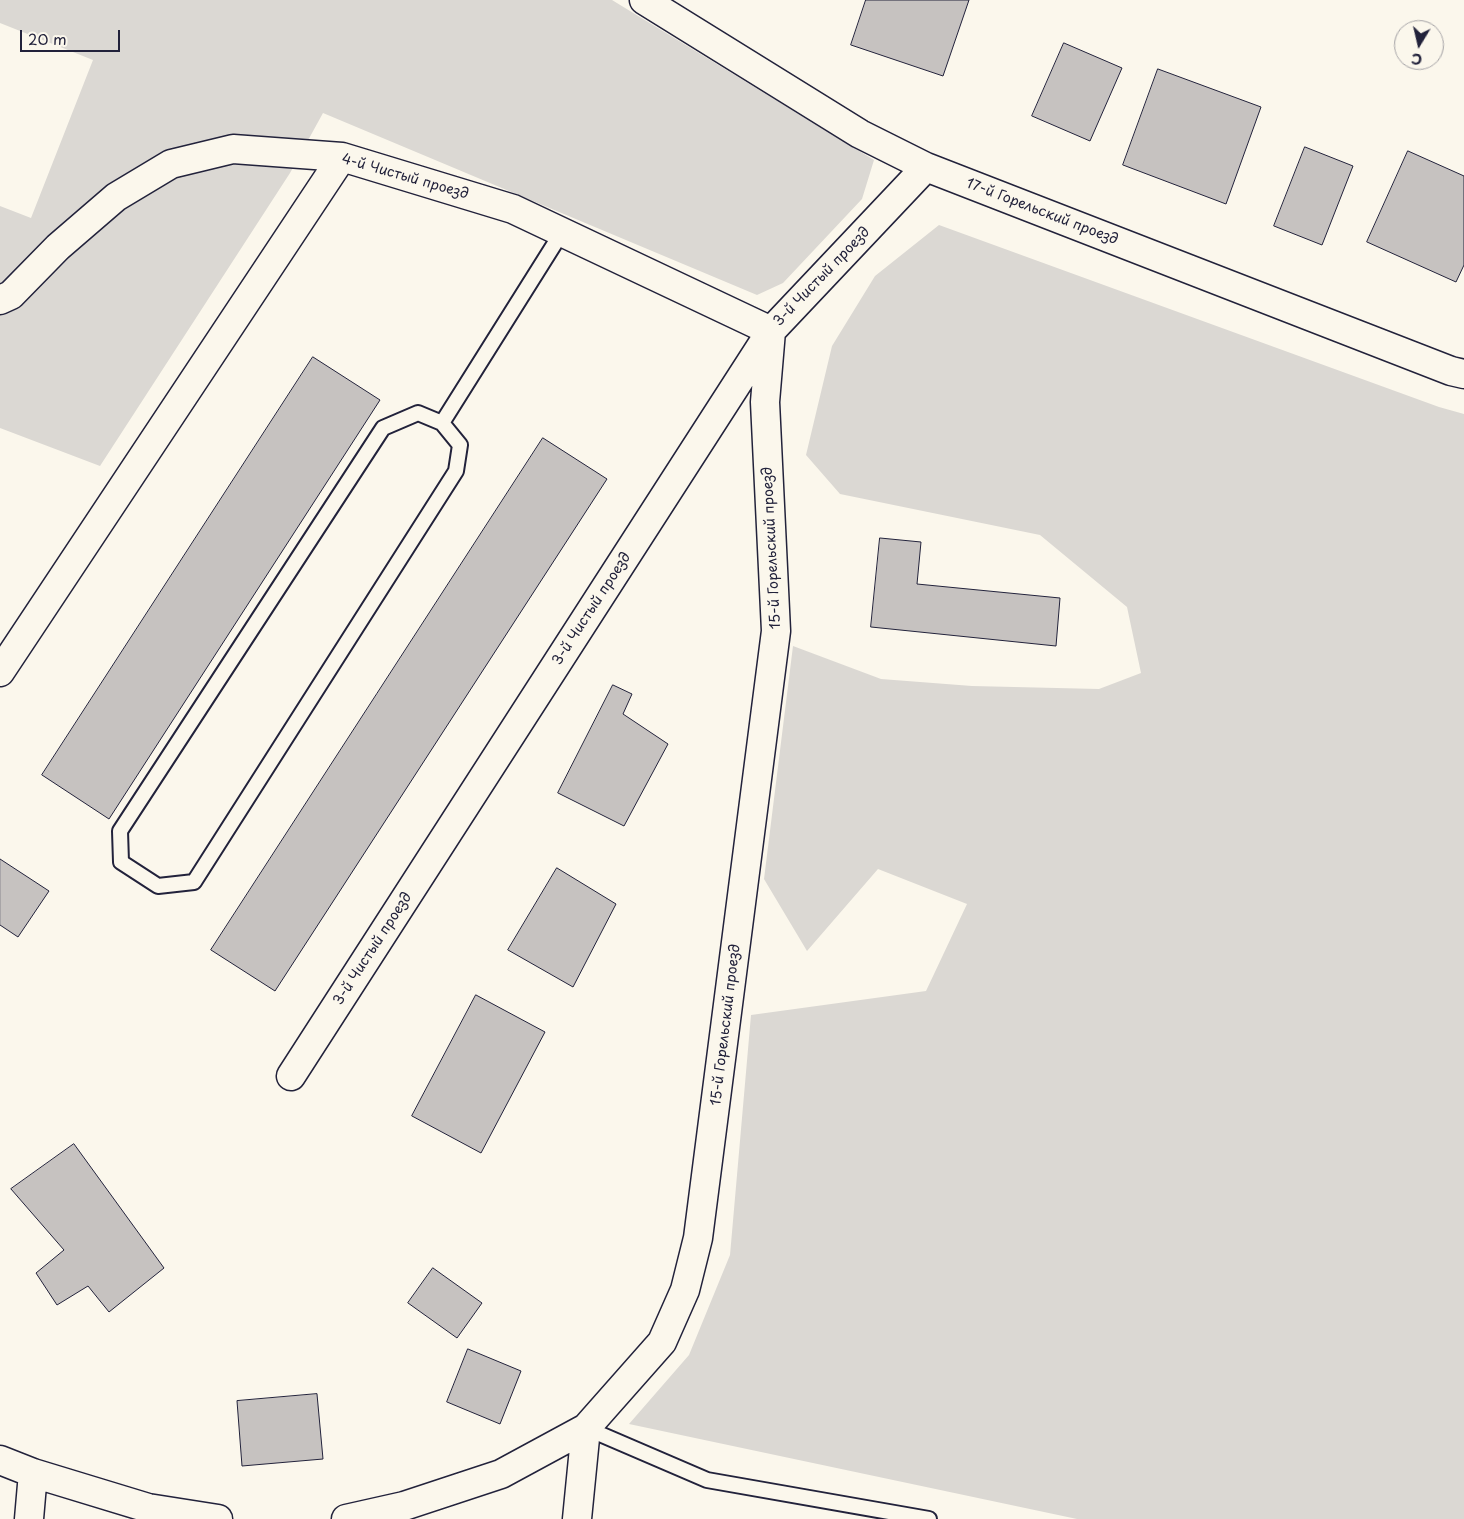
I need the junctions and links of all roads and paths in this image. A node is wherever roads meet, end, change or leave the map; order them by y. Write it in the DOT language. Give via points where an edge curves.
graph roads {
  1 [pos="644,0"];
  2 [pos="342,157"];
  3 [pos="926,168"];
  4 [pos="562,232"];
  5 [pos="0,300"];
  6 [pos="771,331"];
  7 [pos="1464,374"];
  8 [pos="442,423"];
  9 [pos="0,672"];
  10 [pos="292,1076"];
  11 [pos="586,1428"];
  12 [pos="0,1460"];
  13 [pos="33,1473"];
  14 [pos="29,1519"];
  15 [pos="218,1519"];
  16 [pos="346,1519"];
  17 [pos="578,1519"];
  18 [pos="929,1519"];
  1 -- 3 [label="street, 17-й Горельский проезд" via="860,134"];
  2 -- 4 [label="street, 4-й Чистый проезд" via="513,209"];
  2 -- 5 [label="street, 4-й Чистый проезд" via="233,149 171,164 116,197 58,247 11,295"];
  2 -- 9 [label="street"];
  3 -- 6 [label="street, 3-й Чистый проезд"];
  3 -- 7 [label="street, 17-й Горельский проезд"];
  4 -- 6 [label="street, 4-й Чистый проезд"];
  4 -- 8 [label="lane"];
  6 -- 10 [label="street, 3-й Чистый проезд"];
  6 -- 11 [label="street, 15-й Горельский проезд" via="765,402 776,631 698,1238 685,1290 662,1342"];
  8 -- 8 [label="lane" via="418,413 383,428 120,831 122,862 158,886 194,882 456,471 460,445"];
  11 -- 16 [label="street, 15-й Горельский проезд" via="501,1474 404,1506"];
  11 -- 17 [label="street"];
  11 -- 18 [label="lane" via="706,1480"];
  12 -- 13 [label="street"];
  13 -- 14 [label="street"];
  13 -- 15 [label="street" via="148,1508"];
}
